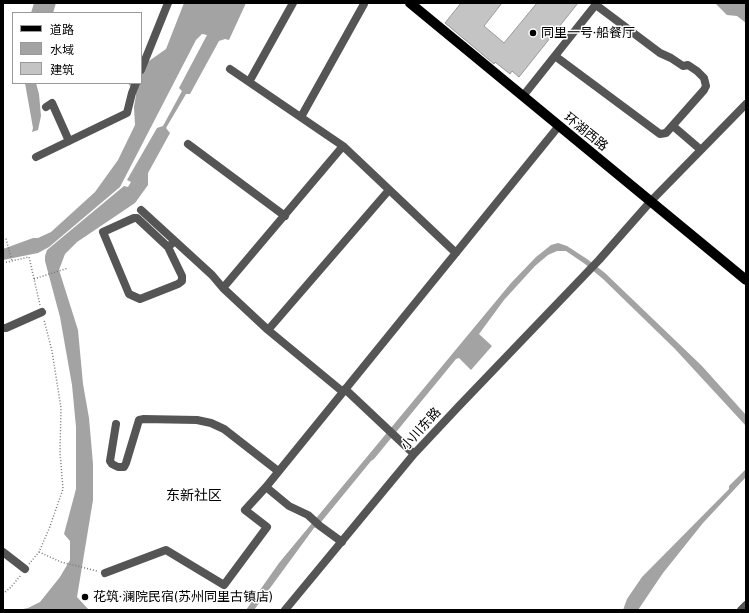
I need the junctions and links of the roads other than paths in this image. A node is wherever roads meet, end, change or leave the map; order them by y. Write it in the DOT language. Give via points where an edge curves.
graph roads {
  1 [pos="168,3"];
  2 [pos="293,3"];
  3 [pos="410,3"];
  4 [pos="364,4"];
  5 [pos="597,4"];
  6 [pos="555,56"];
  7 [pos="142,68"];
  8 [pos="230,69"];
  9 [pos="249,82"];
  10 [pos="136,84"];
  11 [pos="523,96"];
  12 [pos="746,104"];
  13 [pos="46,107"];
  14 [pos="301,117"];
  15 [pos="673,126"];
  16 [pos="558,127"];
  17 [pos="69,141"];
  18 [pos="188,144"];
  19 [pos="344,146"];
  20 [pos="700,150"];
  21 [pos="36,157"];
  22 [pos="389,190"];
  23 [pos="651,201"];
  24 [pos="140,210"];
  25 [pos="285,216"];
  26 [pos="175,242"];
  27 [pos="168,247"];
  28 [pos="456,254"];
  29 [pos="746,280"];
  30 [pos="223,288"];
  31 [pos="42,312"];
  32 [pos="3,328"];
  33 [pos="268,330"];
  34 [pos="344,390"];
  35 [pos="116,424"];
  36 [pos="414,454"];
  37 [pos="278,471"];
  38 [pos="266,487"];
  39 [pos="342,542"];
  40 [pos="3,552"];
  41 [pos="25,570"];
  42 [pos="105,573"];
  43 [pos="746,605"];
  44 [pos="285,610"];
  45 [pos="741,610"];
  1 -- 7 [label="street"];
  2 -- 9 [label="street"];
  3 -- 11 [label="main road, 环湖西路"];
  4 -- 14 [label="street"];
  5 -- 6 [label="street"];
  5 -- 15 [label="street" via="660,53 683,66 688,65 704,78 704,90"];
  6 -- 11 [label="street"];
  6 -- 15 [label="street" via="656,132 666,133"];
  8 -- 9 [label="street"];
  9 -- 14 [label="street"];
  10 -- 17 [label="street" via="127,113"];
  11 -- 16 [label="main road, 环湖西路"];
  12 -- 20 [label="street, 小川东路"];
  13 -- 17 [label="street" via="52,103"];
  14 -- 19 [label="street"];
  15 -- 20 [label="street"];
  16 -- 23 [label="main road, 环湖西路"];
  16 -- 28 [label="street"];
  17 -- 21 [label="street"];
  18 -- 25 [label="street"];
  19 -- 22 [label="street"];
  19 -- 25 [label="street"];
  20 -- 23 [label="street, 小川东路"];
  22 -- 28 [label="street"];
  22 -- 33 [label="street"];
  23 -- 29 [label="main road, 环湖西路"];
  23 -- 36 [label="street, 小川东路" via="599,260"];
  24 -- 26 [label="street"];
  25 -- 30 [label="street"];
  26 -- 27 [label="street"];
  26 -- 30 [label="street"];
  27 -- 27 [label="street" via="138,218 103,232 129,294 140,299 182,280"];
  28 -- 34 [label="street"];
  30 -- 33 [label="street"];
  31 -- 32 [label="street"];
  33 -- 34 [label="street"];
  34 -- 36 [label="street"];
  34 -- 37 [label="street"];
  35 -- 37 [label="street" via="110,462 118,466 124,466 139,420 197,420 224,429"];
  36 -- 39 [label="street, 小川东路"];
  37 -- 38 [label="street"];
  38 -- 39 [label="street"];
  38 -- 42 [label="street" via="245,510 267,527 224,585 166,550"];
  39 -- 44 [label="street, 小川东路"];
  40 -- 41 [label="street"];
  43 -- 45 [label="street"];
}
